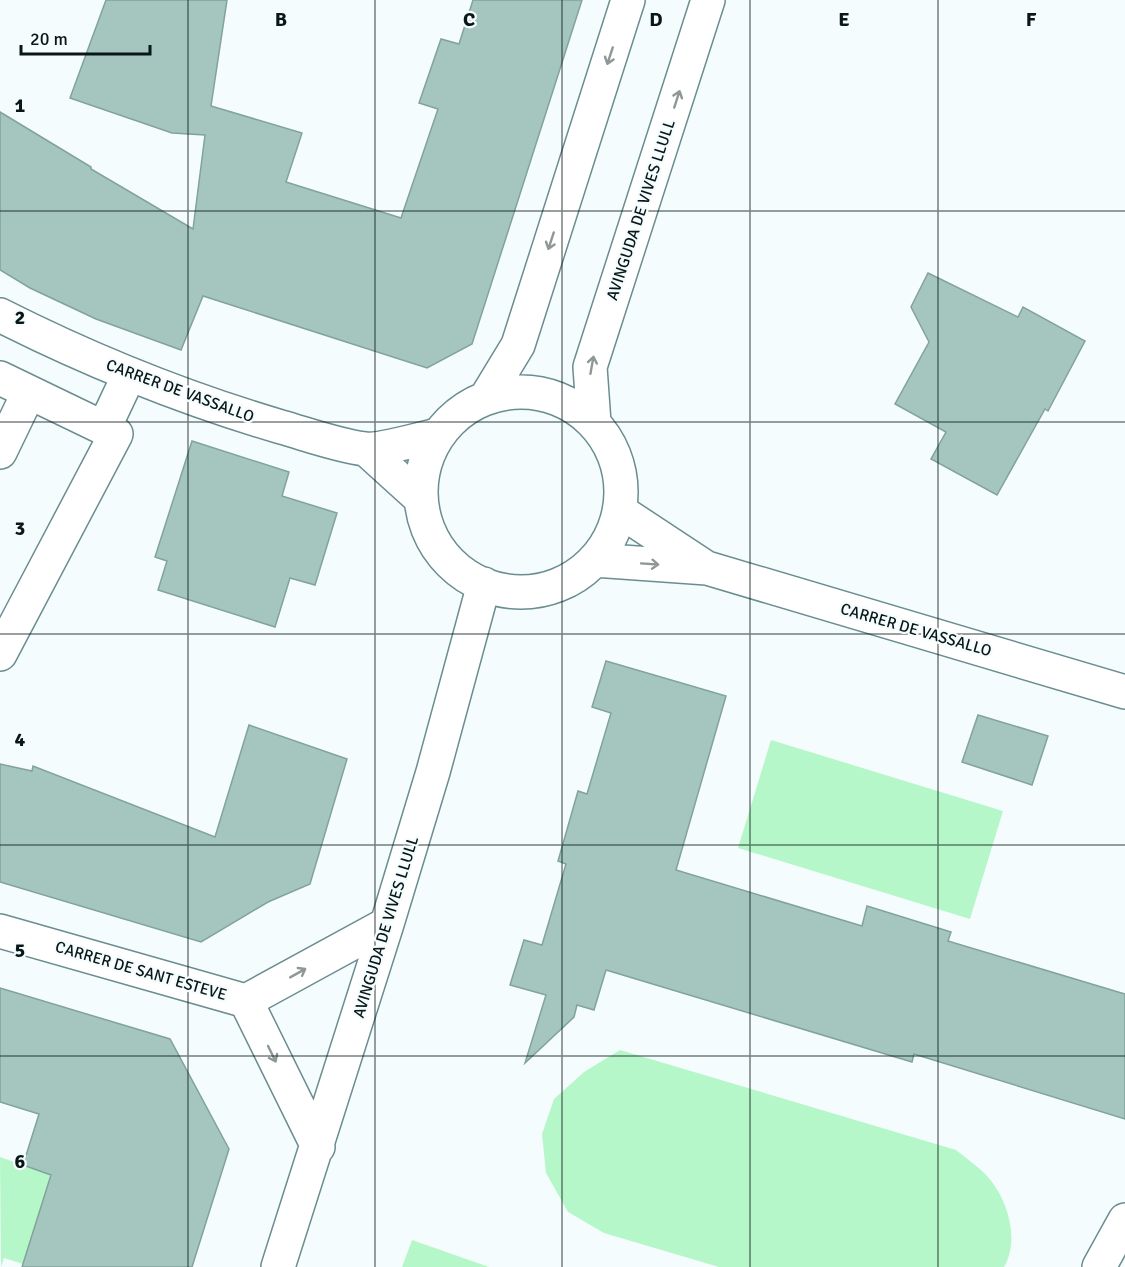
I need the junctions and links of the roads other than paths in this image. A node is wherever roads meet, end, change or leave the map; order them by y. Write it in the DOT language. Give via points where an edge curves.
graph roads {
  1 [pos="628,0"];
  2 [pos="708,0"];
  3 [pos="0,315"];
  4 [pos="129,375"];
  5 [pos="0,378"];
  6 [pos="29,392"];
  7 [pos="487,396"];
  8 [pos="594,423"];
  9 [pos="104,428"];
  10 [pos="437,435"];
  11 [pos="367,450"];
  12 [pos="0,452"];
  13 [pos="420,498"];
  14 [pos="620,511"];
  15 [pos="594,560"];
  16 [pos="707,568"];
  17 [pos="484,584"];
  18 [pos="0,654"];
  19 [pos="1125,692"];
  20 [pos="387,924"];
  21 [pos="0,932"];
  22 [pos="246,1002"];
  23 [pos="318,1147"];
  24 [pos="1125,1220"];
  25 [pos="278,1267"];
  26 [pos="1099,1267"];
  1 -- 7 [label="street, one-way" via="518,345"];
  8 -- 2 [label="street, AVINGUDA DE VIVES LLULL, one-way" via="590,367"];
  3 -- 4 [label="street, CARRER DE VASSALLO"];
  4 -- 9 [label="street"];
  4 -- 11 [label="street, CARRER DE VASSALLO" via="237,414"];
  5 -- 6 [label="street"];
  6 -- 9 [label="street"];
  6 -- 12 [label="street"];
  7 -- 8 [label="street" via="525,391 562,400"];
  7 -- 10 [label="street" via="459,412"];
  8 -- 14 [label="street" via="612,449 621,479"];
  9 -- 18 [label="street" via="116,434"];
  10 -- 11 [label="street"];
  10 -- 13 [label="street" via="423,466"];
  11 -- 13 [label="street"];
  13 -- 17 [label="street" via="427,526 440,551 460,571"];
  14 -- 15 [label="street" via="610,538"];
  14 -- 16 [label="street, CARRER DE VASSALLO"];
  15 -- 16 [label="street, CARRER DE VASSALLO, one-way"];
  15 -- 17 [label="street" via="555,586 532,592"];
  16 -- 19 [label="street, CARRER DE VASSALLO"];
  17 -- 20 [label="street, AVINGUDA DE VIVES LLULL"];
  22 -- 20 [label="street, CARRER DE SANT ESTEVE, one-way"];
  20 -- 23 [label="street, AVINGUDA DE VIVES LLULL"];
  21 -- 22 [label="street, CARRER DE SANT ESTEVE"];
  22 -- 23 [label="street, CARRER DE SANT ESTEVE, one-way"];
  23 -- 25 [label="street, AVINGUDA DE VIVES LLULL"];
  24 -- 26 [label="street"];
}
